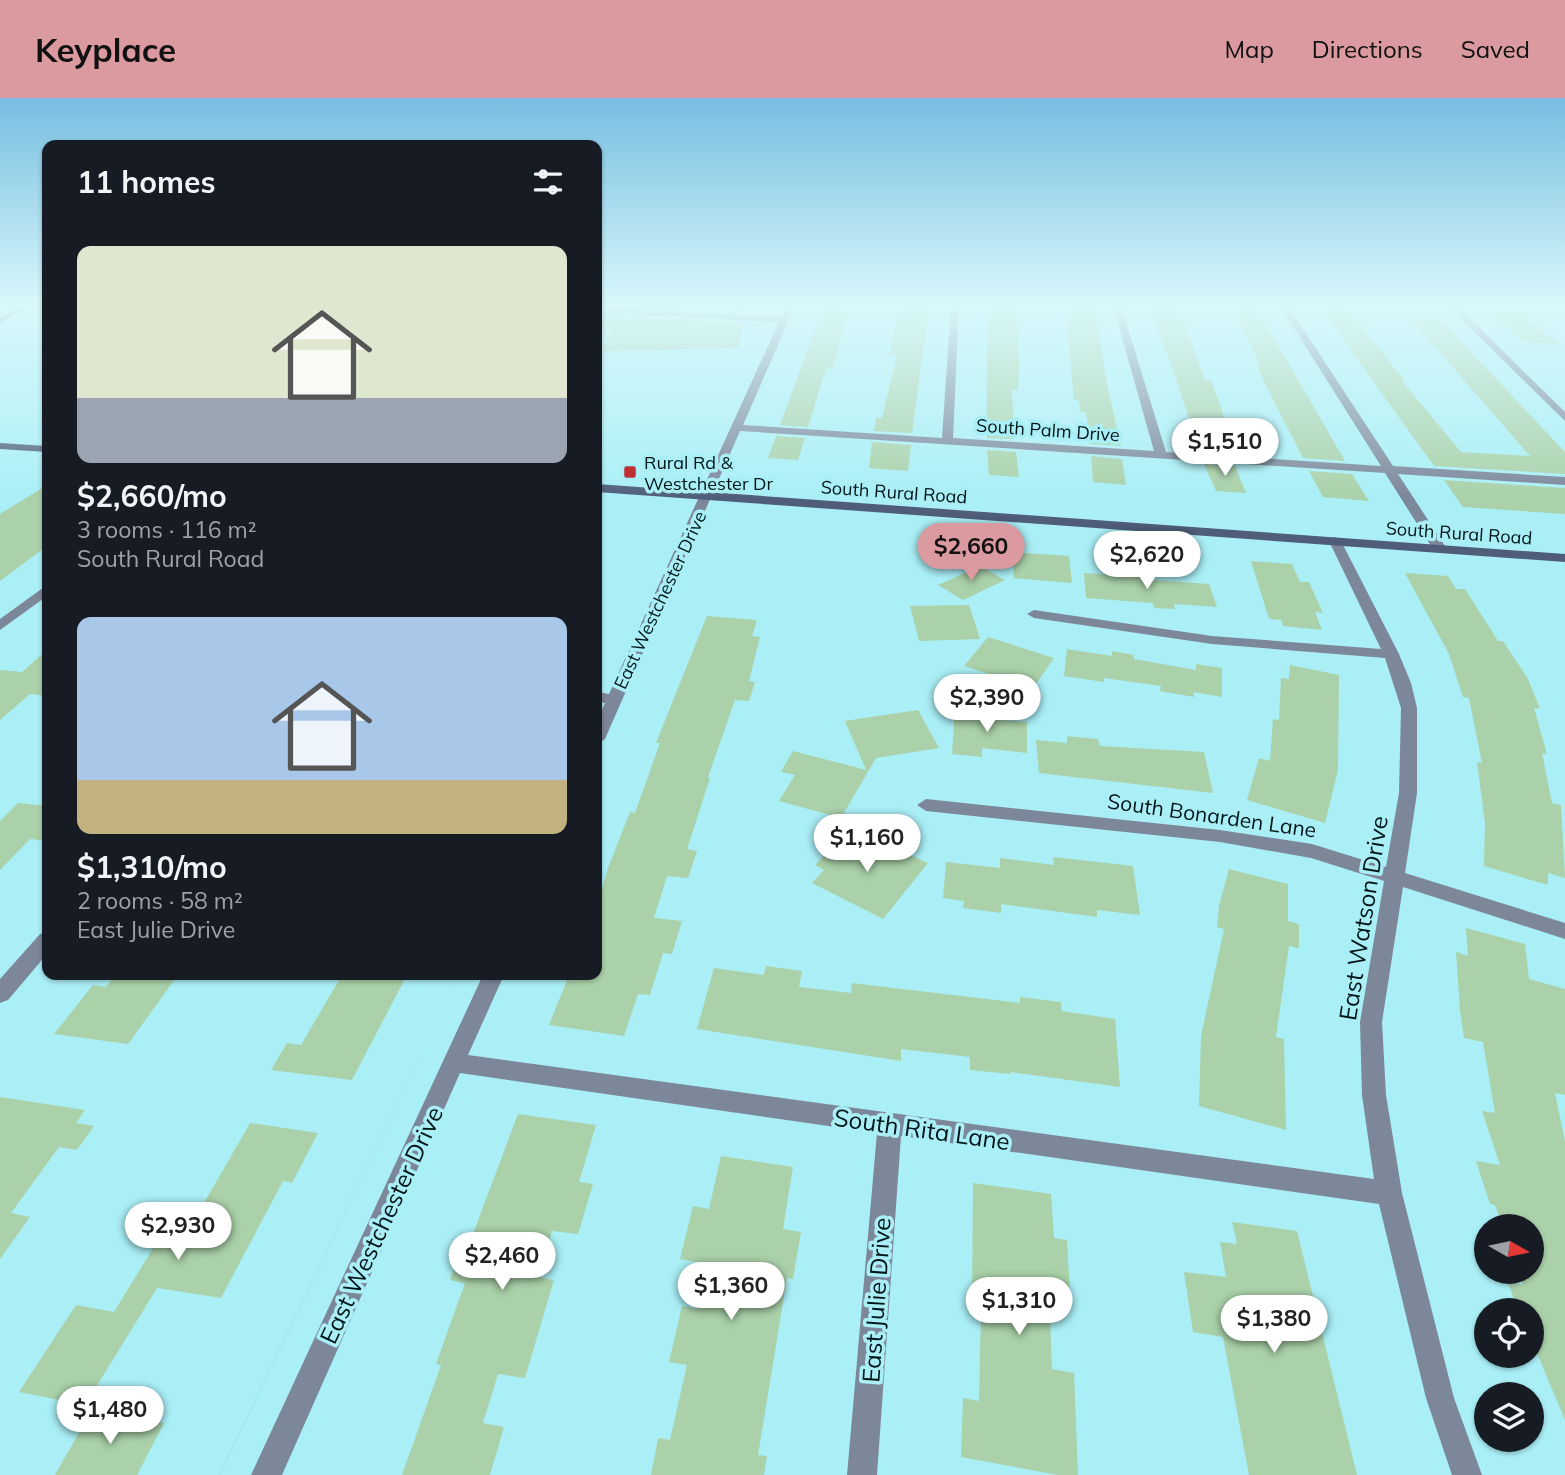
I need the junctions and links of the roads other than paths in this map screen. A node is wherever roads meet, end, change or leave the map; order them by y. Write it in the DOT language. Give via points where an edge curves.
graph roads {
  1 [pos="763,370"];
  2 [pos="951,370"];
  3 [pos="1136,370"];
  4 [pos="1325,370"];
  5 [pos="1517,370"];
  6 [pos="1565,418"];
  7 [pos="738,428"];
  8 [pos="947,442"];
  9 [pos="0,446"];
  10 [pos="42,449"];
  11 [pos="1161,455"];
  12 [pos="1388,469"];
  13 [pos="1565,481"];
  14 [pos="602,488"];
  15 [pos="708,496"];
  16 [pos="1335,541"];
  17 [pos="1440,549"];
  18 [pos="1565,558"];
  19 [pos="42,593"];
  20 [pos="1034,614"];
  21 [pos="4,620"];
  22 [pos="1391,654"];
  23 [pos="602,698"];
  24 [pos="615,699"];
  25 [pos="602,728"];
  26 [pos="926,805"];
  27 [pos="1395,875"];
  28 [pos="1565,931"];
  29 [pos="42,946"];
  30 [pos="491,980"];
  31 [pos="0,994"];
  32 [pos="455,1063"];
  33 [pos="890,1125"];
  34 [pos="1389,1192"];
  35 [pos="266,1475"];
  36 [pos="862,1475"];
  37 [pos="1467,1475"];
  1 -- 7 [label="street, East Westchester Drive"];
  2 -- 8 [label="street"];
  3 -- 11 [label="street"];
  4 -- 12 [label="street"];
  5 -- 6 [label="street"];
  7 -- 8 [label="street, South Palm Drive"];
  7 -- 15 [label="street, East Westchester Drive"];
  8 -- 11 [label="street, South Palm Drive"];
  9 -- 10 [label="main road"];
  11 -- 12 [label="street, South Palm Drive"];
  12 -- 13 [label="street, South Palm Drive"];
  12 -- 17 [label="street"];
  14 -- 15 [label="main road, South Rural Road"];
  15 -- 16 [label="main road, South Rural Road"];
  15 -- 24 [label="street, East Westchester Drive"];
  16 -- 17 [label="main road, South Rural Road"];
  16 -- 22 [label="street, East Watson Drive"];
  17 -- 18 [label="main road, South Rural Road"];
  19 -- 21 [label="street"];
  20 -- 22 [label="street" via="1212,640"];
  22 -- 27 [label="street, East Watson Drive" via="1409,708 1410,746"];
  23 -- 24 [label="street"];
  24 -- 25 [label="street, East Westchester Drive"];
  26 -- 27 [label="street, South Bonarden Lane" via="1220,835 1312,851"];
  27 -- 28 [label="street, South Bonarden Lane"];
  27 -- 34 [label="street, East Watson Drive" via="1371,1022 1374,1095"];
  29 -- 31 [label="street"];
  30 -- 32 [label="street, East Westchester Drive"];
  32 -- 33 [label="street, South Rita Lane"];
  32 -- 35 [label="street, East Westchester Drive"];
  33 -- 34 [label="street, South Rita Lane"];
  33 -- 36 [label="street, East Julie Drive"];
  34 -- 37 [label="street, East Watson Drive" via="1440,1398"];
}
